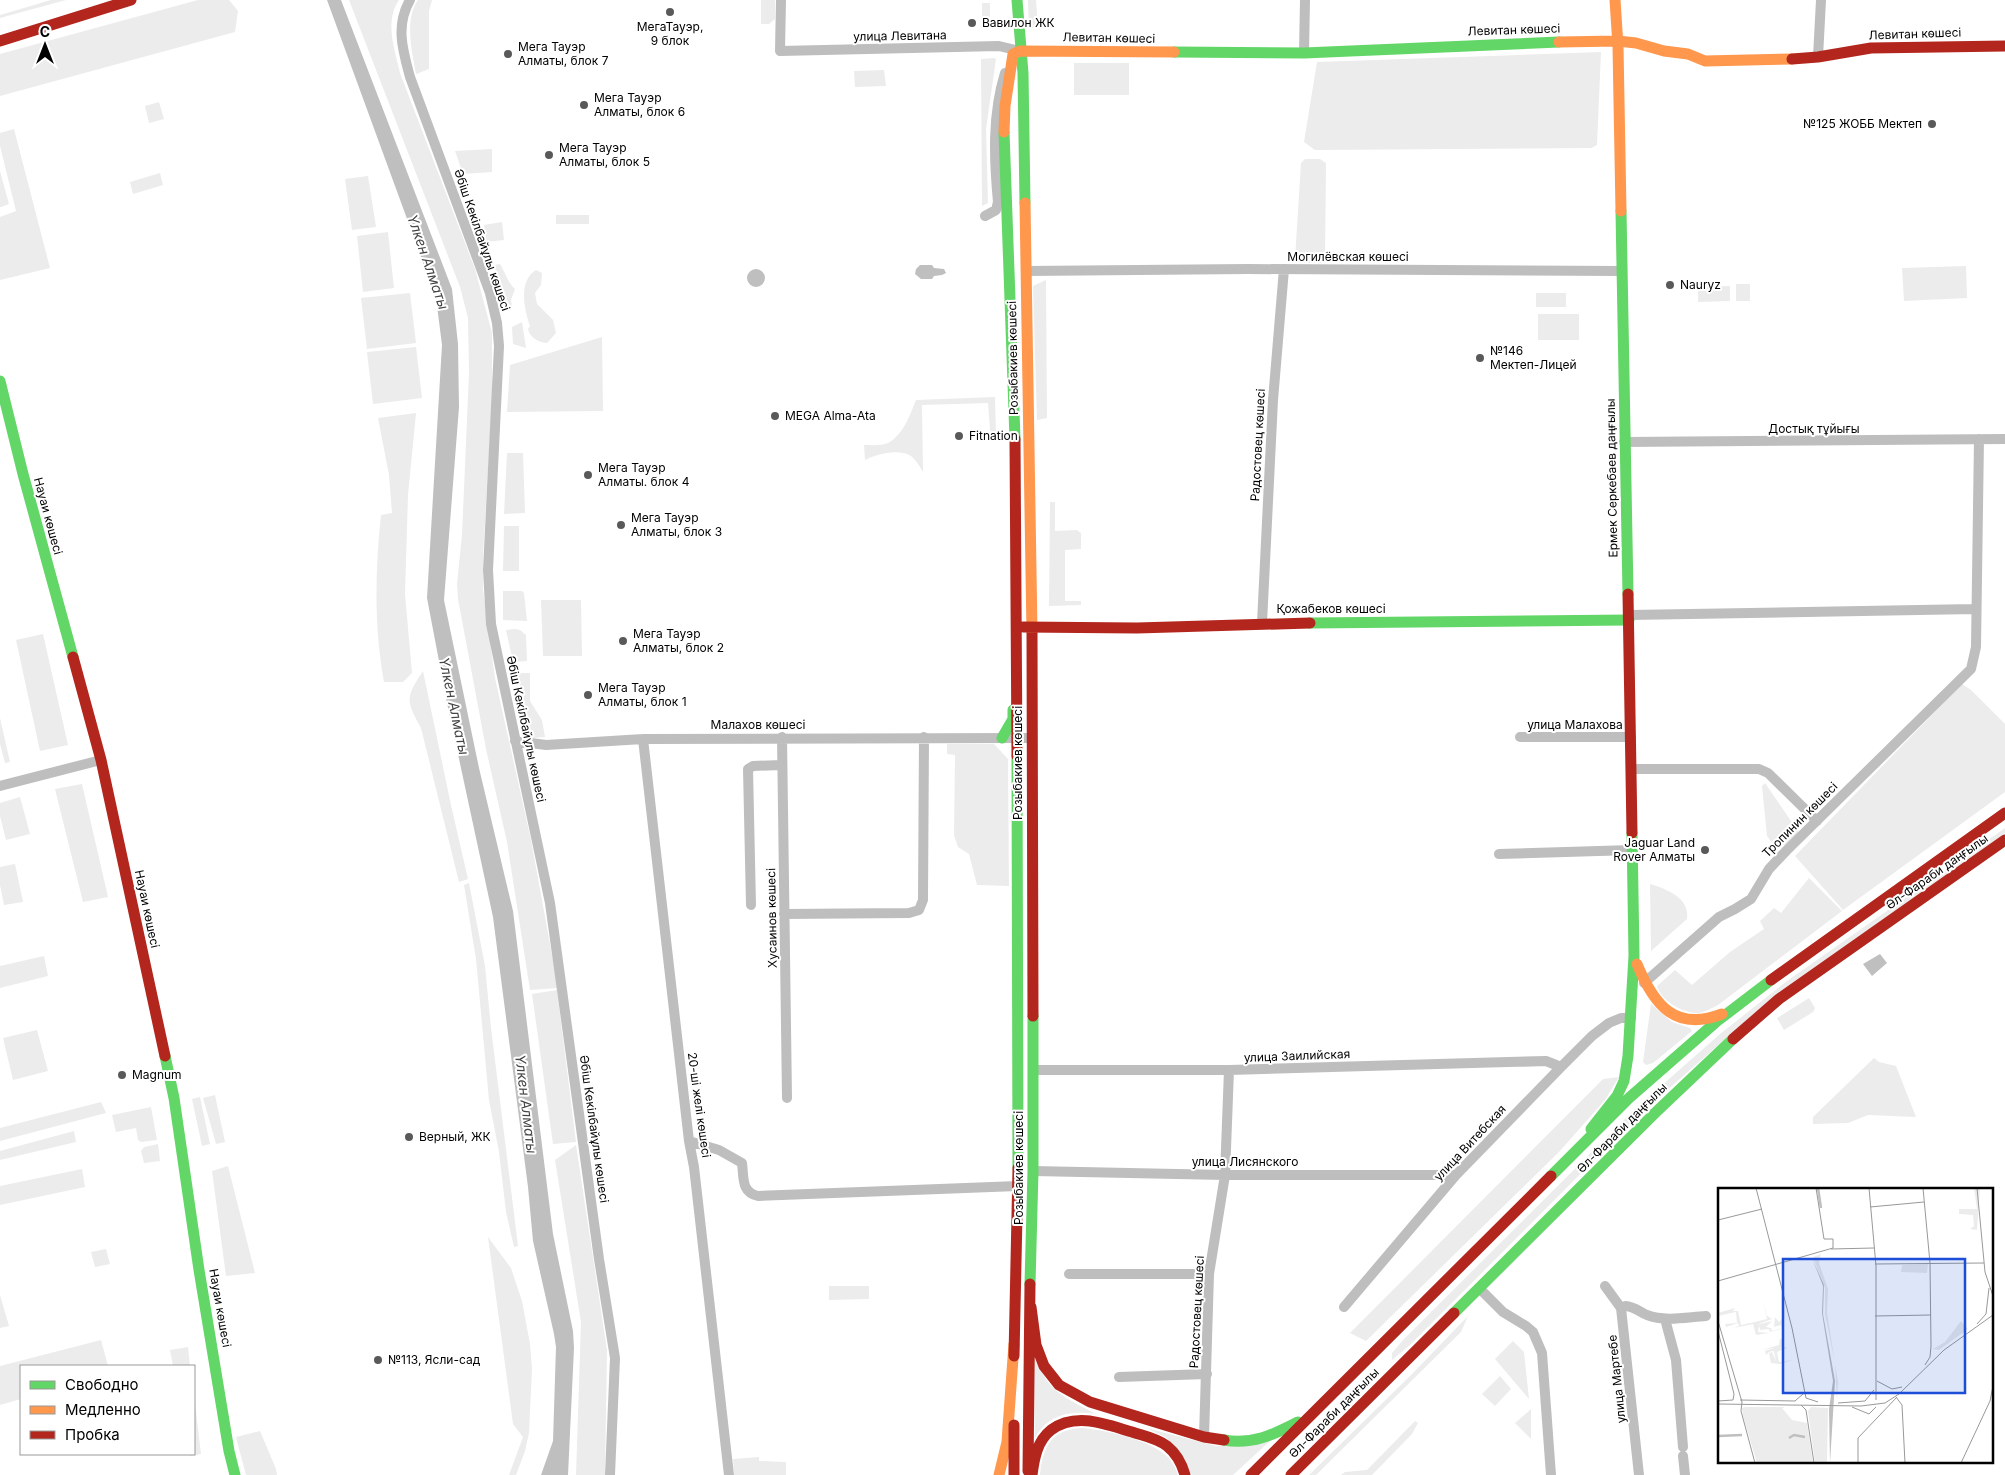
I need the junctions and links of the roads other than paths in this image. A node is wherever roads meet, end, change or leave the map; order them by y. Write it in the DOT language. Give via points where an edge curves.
graph roads {
  1 [pos="130,0"];
  2 [pos="410,0"];
  3 [pos="780,0"];
  4 [pos="1017,0"];
  5 [pos="1305,0"];
  6 [pos="1615,0"];
  7 [pos="1821,0"];
  8 [pos="0,41"];
  9 [pos="1618,41"];
  10 [pos="2005,46"];
  11 [pos="1016,52"];
  12 [pos="1304,54"];
  13 [pos="1818,57"];
  14 [pos="985,216"];
  15 [pos="1284,269"];
  16 [pos="1026,271"];
  17 [pos="1622,271"];
  18 [pos="0,380"];
  19 [pos="1979,439"];
  20 [pos="2005,439"];
  21 [pos="1624,442"];
  22 [pos="1975,608"];
  23 [pos="1629,617"];
  24 [pos="1262,623"];
  25 [pos="1017,627"];
  26 [pos="1032,627"];
  27 [pos="1017,647"];
  28 [pos="782,737"];
  29 [pos="924,737"];
  30 [pos="1520,737"];
  31 [pos="1631,737"];
  32 [pos="643,738"];
  33 [pos="1002,738"];
  34 [pos="1018,738"];
  35 [pos="1032,738"];
  36 [pos="515,741"];
  37 [pos="101,760"];
  38 [pos="781,765"];
  39 [pos="1631,769"];
  40 [pos="0,786"];
  41 [pos="2005,813"];
  42 [pos="1817,821"];
  43 [pos="2005,840"];
  44 [pos="1632,850"];
  45 [pos="1499,854"];
  46 [pos="751,905"];
  47 [pos="784,914"];
  48 [pos="1634,956"];
  49 [pos="1644,982"];
  50 [pos="1736,1007"];
  51 [pos="1631,1018"];
  52 [pos="1561,1067"];
  53 [pos="1033,1070"];
  54 [pos="1229,1070"];
  55 [pos="788,1098"];
  56 [pos="689,1141"];
  57 [pos="1565,1163"];
  58 [pos="1033,1170"];
  59 [pos="1456,1174"];
  60 [pos="1225,1175"];
  61 [pos="1018,1186"];
  62 [pos="1069,1274"];
  63 [pos="1209,1274"];
  64 [pos="1605,1286"];
  65 [pos="1480,1289"];
  66 [pos="1031,1307"];
  67 [pos="1344,1307"];
  68 [pos="1622,1308"];
  69 [pos="1706,1316"];
  70 [pos="1665,1319"];
  71 [pos="1014,1344"];
  72 [pos="1207,1374"];
  73 [pos="1119,1376"];
  74 [pos="1313,1414"];
  75 [pos="1204,1437"];
  76 [pos="229,1451"];
  77 [pos="227,1475"];
  78 [pos="235,1475"];
  79 [pos="610,1475"];
  80 [pos="729,1475"];
  81 [pos="999,1475"];
  82 [pos="1014,1475"];
  83 [pos="1028,1475"];
  84 [pos="1032,1475"];
  85 [pos="1185,1475"];
  86 [pos="1251,1475"];
  87 [pos="1291,1475"];
  88 [pos="1551,1475"];
  89 [pos="1640,1475"];
  90 [pos="1685,1475"];
  1 -- 8 [label="main road"];
  2 -- 36 [label="street, Әбіш Кекілбайұлы көшесі" via="401,20 401,41 410,77 490,293 498,323 488,570 491,624"];
  3 -- 11 [label="street, улица Левитана" via="780,51 999,46"];
  4 -- 11 [label="main road, Розыбакиев көшесі"];
  5 -- 12 [label="street"];
  6 -- 9 [label="main road, Ермек Серкебаев даңғылы"];
  7 -- 13 [label="street"];
  9 -- 12 [label="main road, Левитан көшесі"];
  9 -- 13 [label="main road, Левитан көшесі" via="1688,54 1705,61"];
  9 -- 17 [label="main road, Ермек Серкебаев даңғылы"];
  10 -- 13 [label="main road, Левитан көшесі" via="1871,48"];
  11 -- 12 [label="main road, Левитан көшесі"];
  11 -- 14 [label="street" via="1001,86 996,110 998,202 996,210"];
  11 -- 16 [label="main road, Розыбакиев көшесі" via="1023,73"];
  11 -- 25 [label="main road, Розыбакиев көшесі" via="1005,106 1004,136 1016,480"];
  15 -- 16 [label="street, Могилёвская көшесі"];
  15 -- 17 [label="street, Могилёвская көшесі"];
  15 -- 24 [label="street, Радостовец көшесі" via="1273,400"];
  16 -- 26 [label="main road, Розыбакиев көшесі"];
  17 -- 21 [label="main road, Ермек Серкебаев даңғылы"];
  18 -- 37 [label="main road, Науаи көшесі"];
  19 -- 20 [label="street, Достық тұйығы"];
  19 -- 21 [label="street, Достық тұйығы"];
  19 -- 22 [label="street"];
  21 -- 23 [label="main road, Ермек Серкебаев даңғылы"];
  22 -- 23 [label="street"];
  22 -- 42 [label="street, Тропинин көшесі" via="1976,647 1971,668"];
  23 -- 24 [label="main road, Қожабеков көшесі"];
  23 -- 31 [label="main road, Ермек Серкебаев даңғылы"];
  24 -- 26 [label="main road, Қожабеков көшесі" via="1137,628"];
  25 -- 26 [label="main road, Қожабеков көшесі"];
  25 -- 27 [label="main road, Розыбакиев көшесі"];
  26 -- 35 [label="main road, Розыбакиев көшесі"];
  27 -- 33 [label="main road" via="1013,719"];
  27 -- 34 [label="main road, Розыбакиев көшесі"];
  28 -- 29 [label="street, Малахов көшесі"];
  28 -- 32 [label="street, Малахов көшесі"];
  28 -- 38 [label="street, Хусаинов көшесі"];
  29 -- 33 [label="street, Малахов көшесі"];
  29 -- 47 [label="street" via="922,900 919,910 909,913"];
  30 -- 31 [label="street, улица Малахова"];
  31 -- 39 [label="main road, Ермек Серкебаев даңғылы"];
  32 -- 36 [label="street, Малахов көшесі" via="546,745"];
  32 -- 56 [label="street, 20-ші желі көшесі"];
  33 -- 34 [label="street"];
  34 -- 35 [label="street"];
  34 -- 61 [label="main road, Розыбакиев көшесі"];
  35 -- 53 [label="main road, Розыбакиев көшесі"];
  36 -- 79 [label="street, Әбіш Кекілбайұлы көшесі" via="550,903 615,1358"];
  37 -- 40 [label="street"];
  37 -- 76 [label="main road, Науаи көшесі" via="174,1098"];
  38 -- 46 [label="street" via="748,769"];
  38 -- 47 [label="street, Хусаинов көшесі"];
  39 -- 42 [label="street" via="1760,769"];
  39 -- 44 [label="main road, Ермек Серкебаев даңғылы"];
  41 -- 50 [label="main road, Әл-Фараби даңғылы"];
  42 -- 49 [label="street, Тропинин көшесі" via="1769,869 1751,899 1719,917"];
  43 -- 65 [label="main road, Әл-Фараби даңғылы" via="1778,1000 1656,1113"];
  44 -- 45 [label="street"];
  44 -- 48 [label="main road, Ермек Серкебаев даңғылы"];
  47 -- 55 [label="street, Хусаинов көшесі"];
  48 -- 49 [label="main road"];
  48 -- 51 [label="main road, Ермек Серкебаев даңғылы"];
  49 -- 50 [label="main road" via="1662,1008 1687,1020 1707,1021"];
  50 -- 57 [label="main road, Әл-Фараби даңғылы" via="1629,1098"];
  51 -- 52 [label="street, улица Витебская" via="1609,1023"];
  51 -- 57 [label="main road, Ермек Серкебаев даңғылы" via="1624,1082"];
  52 -- 54 [label="street, улица Заилийская" via="1546,1061"];
  52 -- 59 [label="street, улица Витебская"];
  53 -- 54 [label="street, улица Заилийская"];
  53 -- 58 [label="main road, Розыбакиев көшесі"];
  54 -- 60 [label="street, Радостовец көшесі"];
  56 -- 61 [label="street" via="719,1150 742,1163 745,1189 758,1196"];
  56 -- 80 [label="street, 20-ші желі көшесі"];
  57 -- 74 [label="main road, Әл-Фараби даңғылы"];
  58 -- 60 [label="street, улица Лисянского"];
  58 -- 66 [label="main road, Розыбакиев көшесі"];
  59 -- 60 [label="street, улица Лисянского"];
  59 -- 67 [label="street, улица Витебская"];
  60 -- 63 [label="street, Радостовец көшесі"];
  61 -- 71 [label="main road, Розыбакиев көшесі"];
  62 -- 63 [label="street"];
  63 -- 72 [label="street, Радостовец көшесі"];
  64 -- 68 [label="street"];
  65 -- 87 [label="main road, Әл-Фараби даңғылы"];
  65 -- 88 [label="street" via="1503,1312 1533,1332 1542,1353"];
  66 -- 75 [label="main road" via="1039,1356 1059,1385 1090,1402"];
  66 -- 83 [label="main road, Розыбакиев көшесі"];
  68 -- 70 [label="street" via="1633,1307 1647,1315"];
  68 -- 89 [label="street, улица Мартебе"];
  69 -- 70 [label="street"];
  70 -- 90 [label="street" via="1676,1360"];
  71 -- 81 [label="main road" via="1007,1442"];
  71 -- 82 [label="main road"];
  72 -- 73 [label="street"];
  72 -- 75 [label="street, Радостовец көшесі"];
  74 -- 75 [label="main road" via="1257,1441 1233,1442"];
  74 -- 86 [label="main road, Әл-Фараби даңғылы"];
  76 -- 77 [label="main road, Науаи көшесі"];
  76 -- 78 [label="main road, Науаи көшесі"];
  84 -- 85 [label="main road" via="1037,1451 1050,1430 1060,1424 1083,1420 1106,1424 1164,1444 1182,1463"];
}
